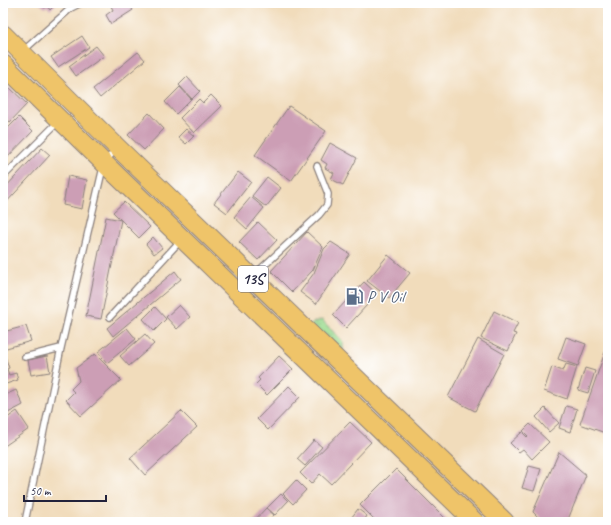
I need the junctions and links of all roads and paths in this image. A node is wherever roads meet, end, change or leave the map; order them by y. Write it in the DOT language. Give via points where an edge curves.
graph roads {
  1 [pos="81,3"];
  2 [pos="3,34"];
  3 [pos="22,53"];
  4 [pos="3,64"];
  5 [pos="60,120"];
  6 [pos="118,148"];
  7 [pos="104,163"];
  8 [pos="318,166"];
  9 [pos="3,177"];
  10 [pos="182,239"];
  11 [pos="252,277"];
  12 [pos="110,317"];
  13 [pos="61,348"];
  14 [pos="25,357"];
  15 [pos="25,522"];
  16 [pos="475,522"];
  17 [pos="505,522"];
  1 -- 3 [label="lane" via="71,8"];
  2 -- 3 [label="highway, 13S"];
  3 -- 6 [label="highway, 13S"];
  4 -- 5 [label="highway, 13S"];
  5 -- 7 [label="highway, 13S"];
  5 -- 9 [label="lane"];
  6 -- 7 [label="lane"];
  6 -- 11 [label="highway, 13S"];
  7 -- 10 [label="highway, 13S"];
  7 -- 13 [label="lane"];
  8 -- 11 [label="lane" via="328,194 327,205"];
  10 -- 12 [label="lane"];
  10 -- 16 [label="highway, 13S"];
  11 -- 17 [label="highway, 13S"];
  13 -- 14 [label="lane"];
  13 -- 15 [label="lane"];
}
